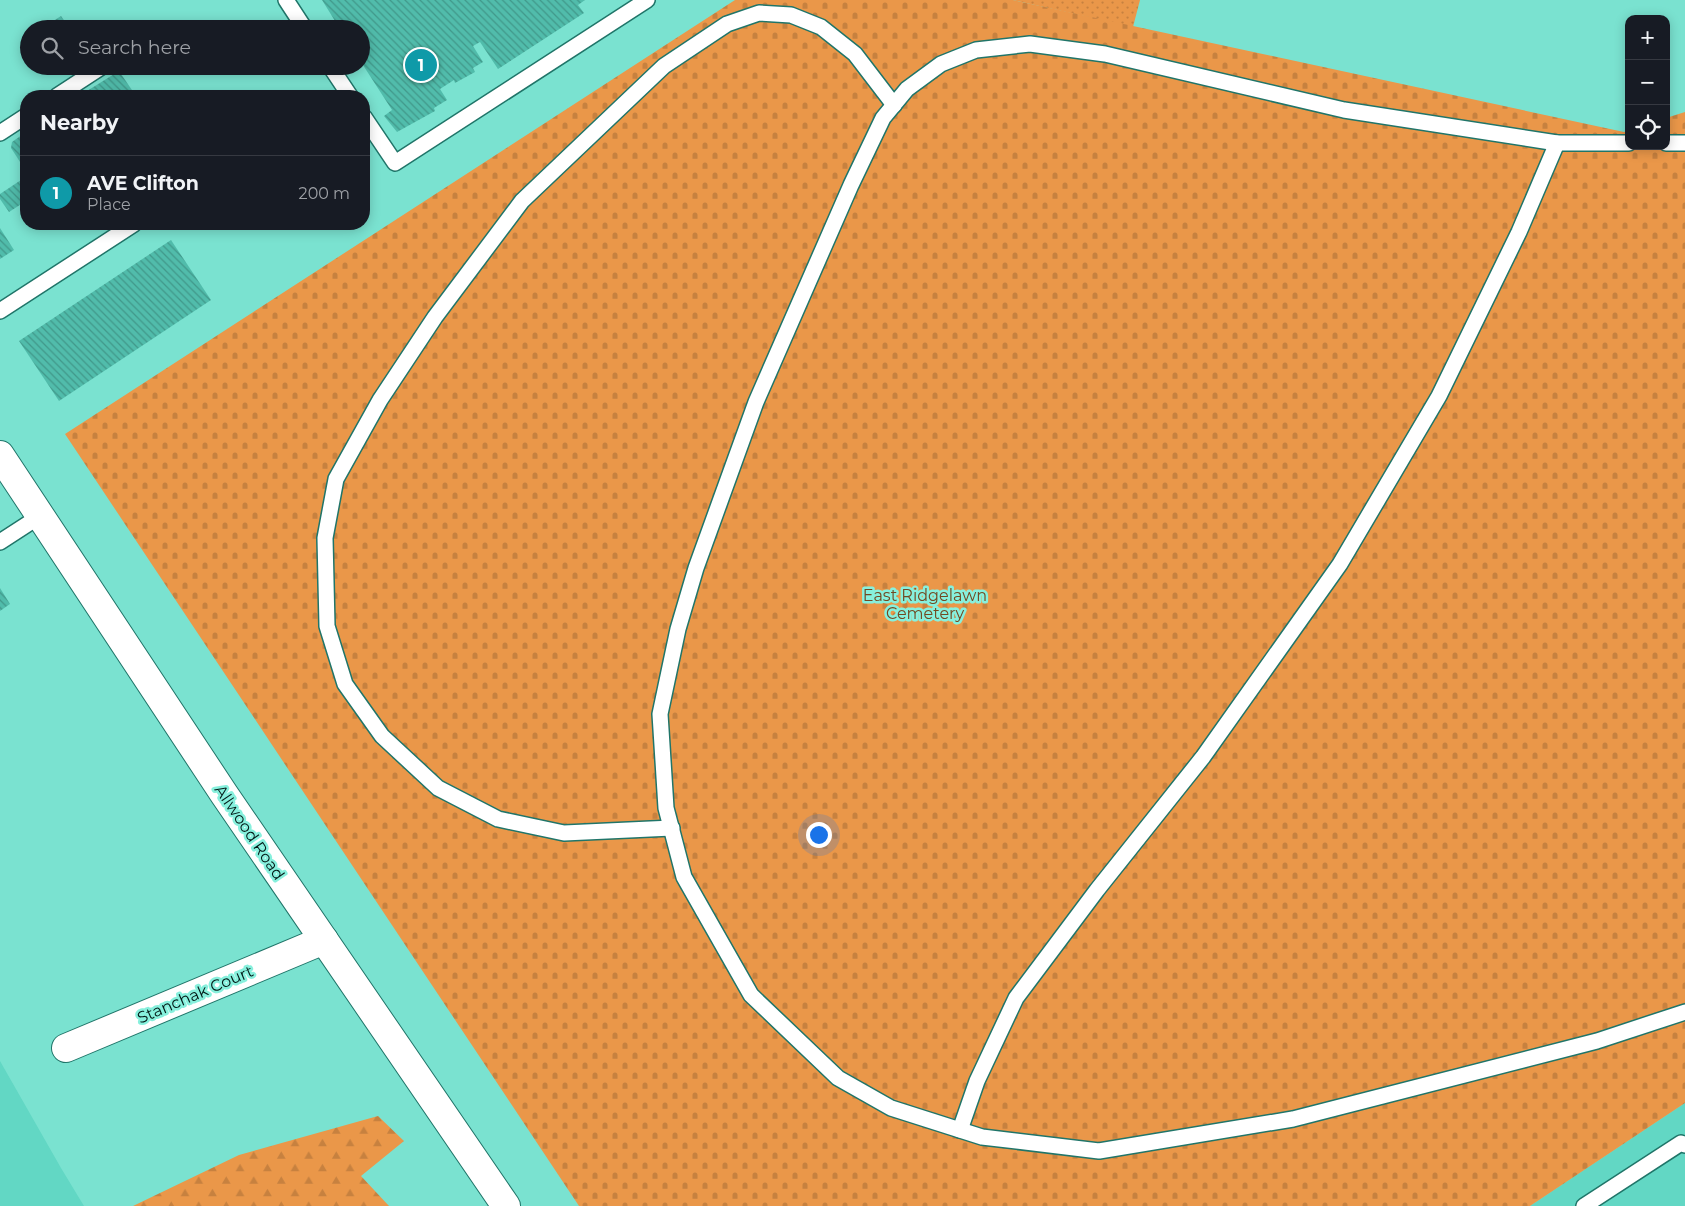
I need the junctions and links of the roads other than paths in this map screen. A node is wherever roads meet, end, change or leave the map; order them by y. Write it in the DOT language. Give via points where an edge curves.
graph roads {
  1 [pos="286,0"];
  2 [pos="647,0"];
  3 [pos="299,20"];
  4 [pos="89,75"];
  5 [pos="336,75"];
  6 [pos="66,90"];
  7 [pos="346,90"];
  8 [pos="894,105"];
  9 [pos="20,120"];
  10 [pos="370,126"];
  11 [pos="0,133"];
  12 [pos="1557,143"];
  13 [pos="1625,143"];
  14 [pos="1670,143"];
  15 [pos="1685,143"];
  16 [pos="125,230"];
  17 [pos="0,311"];
  18 [pos="0,455"];
  19 [pos="40,516"];
  20 [pos="0,542"];
  21 [pos="672,828"];
  22 [pos="324,940"];
  23 [pos="1685,1012"];
  24 [pos="66,1048"];
  25 [pos="960,1130"];
  26 [pos="1685,1145"];
  27 [pos="506,1206"];
  28 [pos="1584,1206"];
  1 -- 3 [label="lane"];
  2 -- 10 [label="lane" via="395,163"];
  4 -- 6 [label="lane"];
  5 -- 7 [label="lane"];
  8 -- 12 [label="lane" via="908,89 942,64 976,50 1030,44 1106,54 1344,110"];
  8 -- 21 [label="lane" via="883,118 855,177 756,402 696,568 678,629 660,714 666,808"];
  8 -- 21 [label="lane" via="855,54 821,27 791,15 759,13 719,29 664,66 522,201 435,317 380,400 336,479 325,538 327,626 345,684 382,736 438,788 498,819 564,834"];
  9 -- 11 [label="lane"];
  12 -- 13 [label="lane"];
  12 -- 25 [label="lane" via="1519,232 1438,396 1340,564 1202,758 1096,890 1016,998 977,1082"];
  14 -- 15 [label="lane"];
  16 -- 17 [label="lane"];
  18 -- 19 [label="main road, Allwood Road"];
  19 -- 20 [label="lane"];
  19 -- 22 [label="main road, Allwood Road"];
  21 -- 25 [label="lane" via="684,877 751,995 838,1078 891,1108"];
  22 -- 24 [label="main road, Stanchak Court"];
  22 -- 27 [label="main road, Allwood Road"];
  23 -- 25 [label="lane" via="1597,1041 1293,1119 1099,1151 982,1137"];
  26 -- 28 [label="lane" via="1680,1143"];
}
